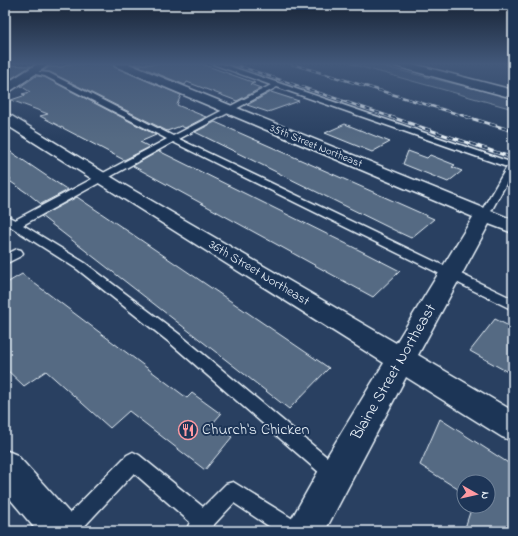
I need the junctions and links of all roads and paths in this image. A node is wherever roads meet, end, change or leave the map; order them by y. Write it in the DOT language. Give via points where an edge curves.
graph roads {
  1 [pos="76,89"];
  2 [pos="180,89"];
  3 [pos="268,89"];
  4 [pos="288,89"];
  5 [pos="494,89"];
  6 [pos="513,94"];
  7 [pos="228,109"];
  8 [pos="5,118"];
  9 [pos="173,139"];
  10 [pos="512,166"];
  11 [pos="102,179"];
  12 [pos="484,215"];
  13 [pos="10,222"];
  14 [pos="513,227"];
  15 [pos="18,253"];
  16 [pos="5,260"];
  17 [pos="450,274"];
  18 [pos="513,305"];
  19 [pos="401,359"];
  20 [pos="513,427"];
  21 [pos="5,467"];
  22 [pos="335,475"];
  23 [pos="200,526"];
  24 [pos="56,529"];
  25 [pos="294,531"];
  26 [pos="305,531"];
  1 -- 9 [label="lane"];
  2 -- 7 [label="main road, 35th Street Northeast"];
  3 -- 7 [label="lane"];
  4 -- 10 [label="lane"];
  5 -- 6 [label="main road"];
  7 -- 9 [label="lane"];
  7 -- 12 [label="main road, 35th Street Northeast"];
  8 -- 11 [label="main road, 36th Street Northeast"];
  9 -- 11 [label="lane"];
  9 -- 17 [label="lane"];
  10 -- 12 [label="lane"];
  11 -- 13 [label="lane"];
  11 -- 19 [label="main road, 36th Street Northeast"];
  12 -- 14 [label="main road, 35th Street Northeast"];
  12 -- 17 [label="main road, Blaine Street Northeast"];
  13 -- 22 [label="lane" via="81,266 174,338"];
  15 -- 16 [label="lane"];
  17 -- 18 [label="lane"];
  17 -- 19 [label="main road, Blaine Street Northeast"];
  19 -- 20 [label="main road, 36th Street Northeast"];
  19 -- 22 [label="main road, Blaine Street Northeast"];
  21 -- 24 [label="main road"];
  22 -- 26 [label="main road, Blaine Street Northeast"];
  23 -- 24 [label="lane" via="133,461"];
  23 -- 25 [label="lane" via="233,491"];
}
